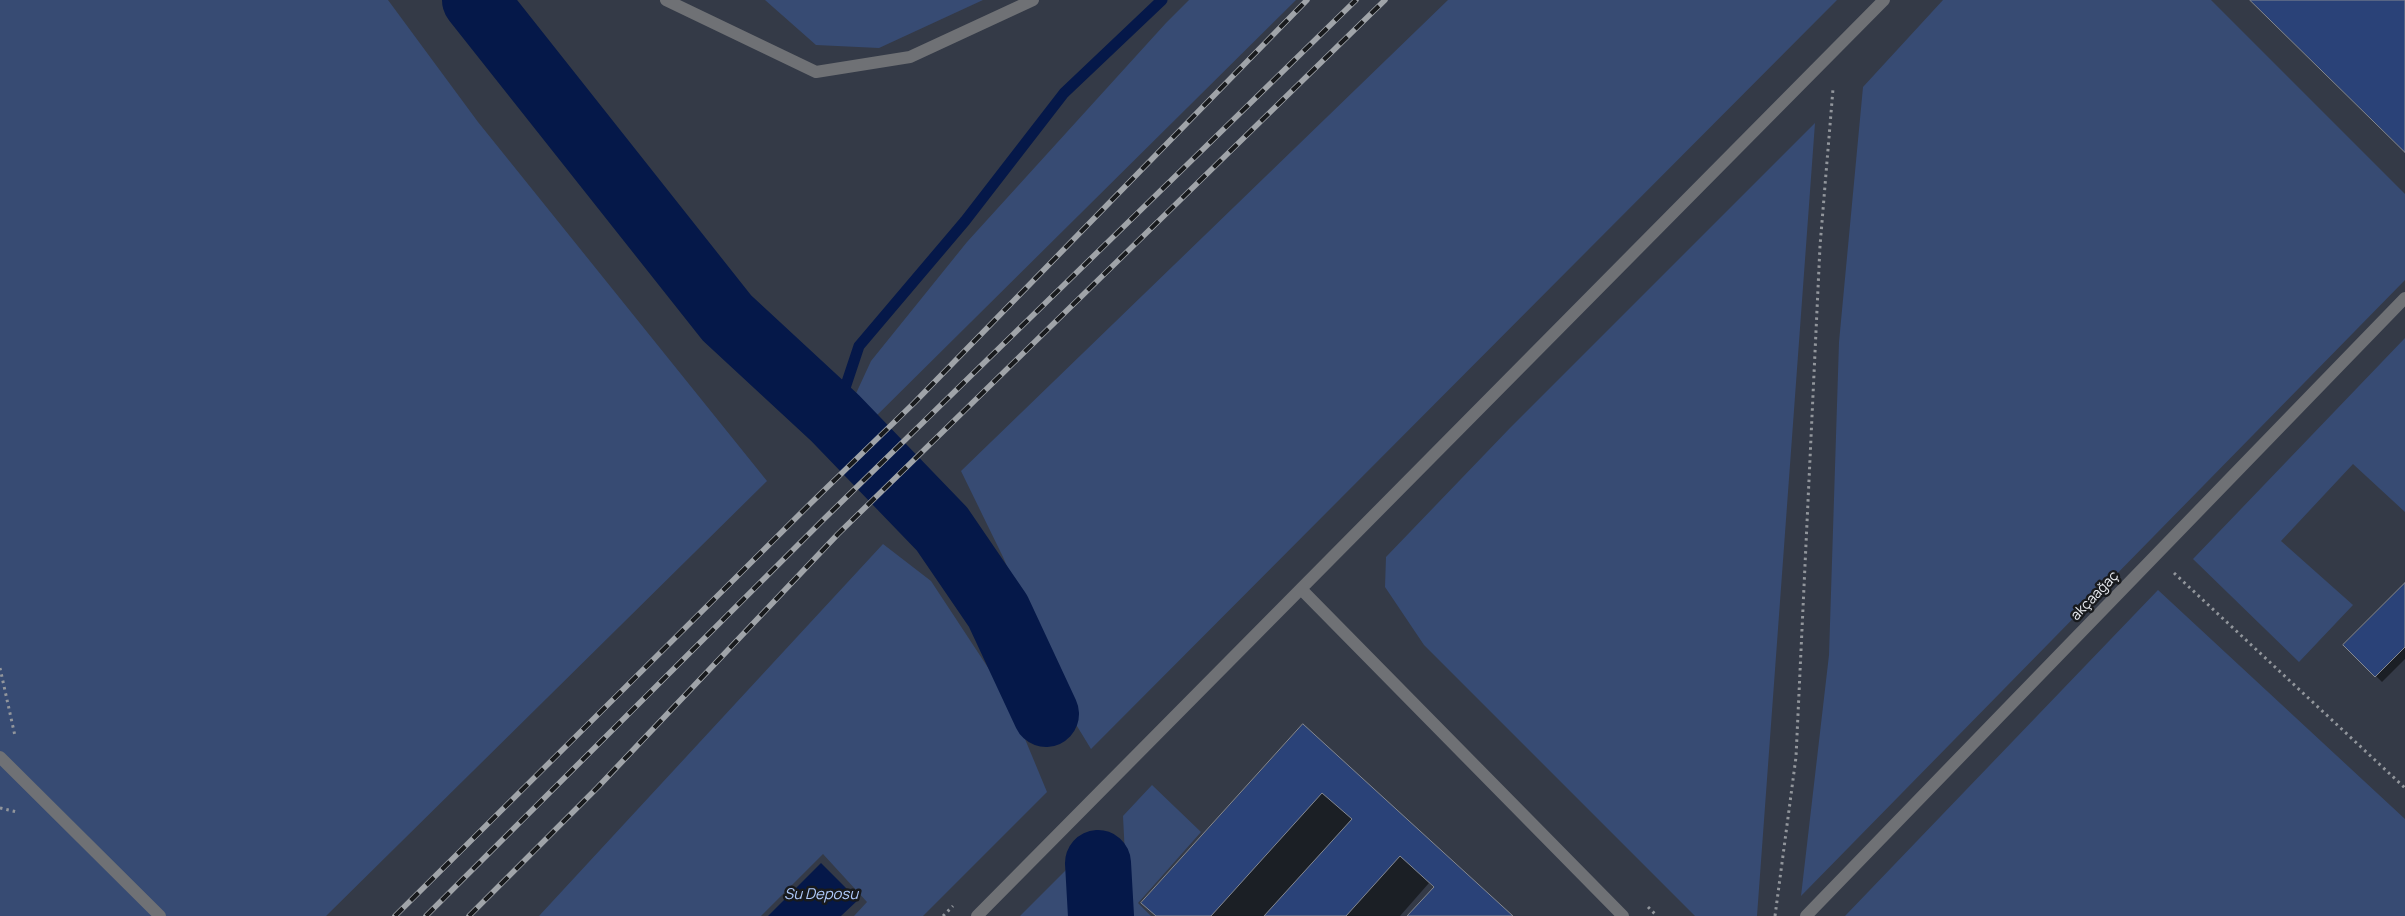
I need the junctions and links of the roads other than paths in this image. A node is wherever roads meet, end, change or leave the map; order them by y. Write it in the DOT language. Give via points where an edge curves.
graph roads {
  1 [pos="666,0"];
  2 [pos="1033,0"];
  3 [pos="1884,0"];
  4 [pos="2405,298"];
  5 [pos="1301,589"];
  6 [pos="0,756"];
  7 [pos="160,916"];
  8 [pos="977,916"];
  9 [pos="1623,916"];
  10 [pos="1806,916"];
  1 -- 2 [label="street" via="816,72 910,57"];
  3 -- 5 [label="street"];
  4 -- 10 [label="street, akçaağaç"];
  5 -- 8 [label="street"];
  5 -- 9 [label="street"];
  6 -- 7 [label="street"];
}
